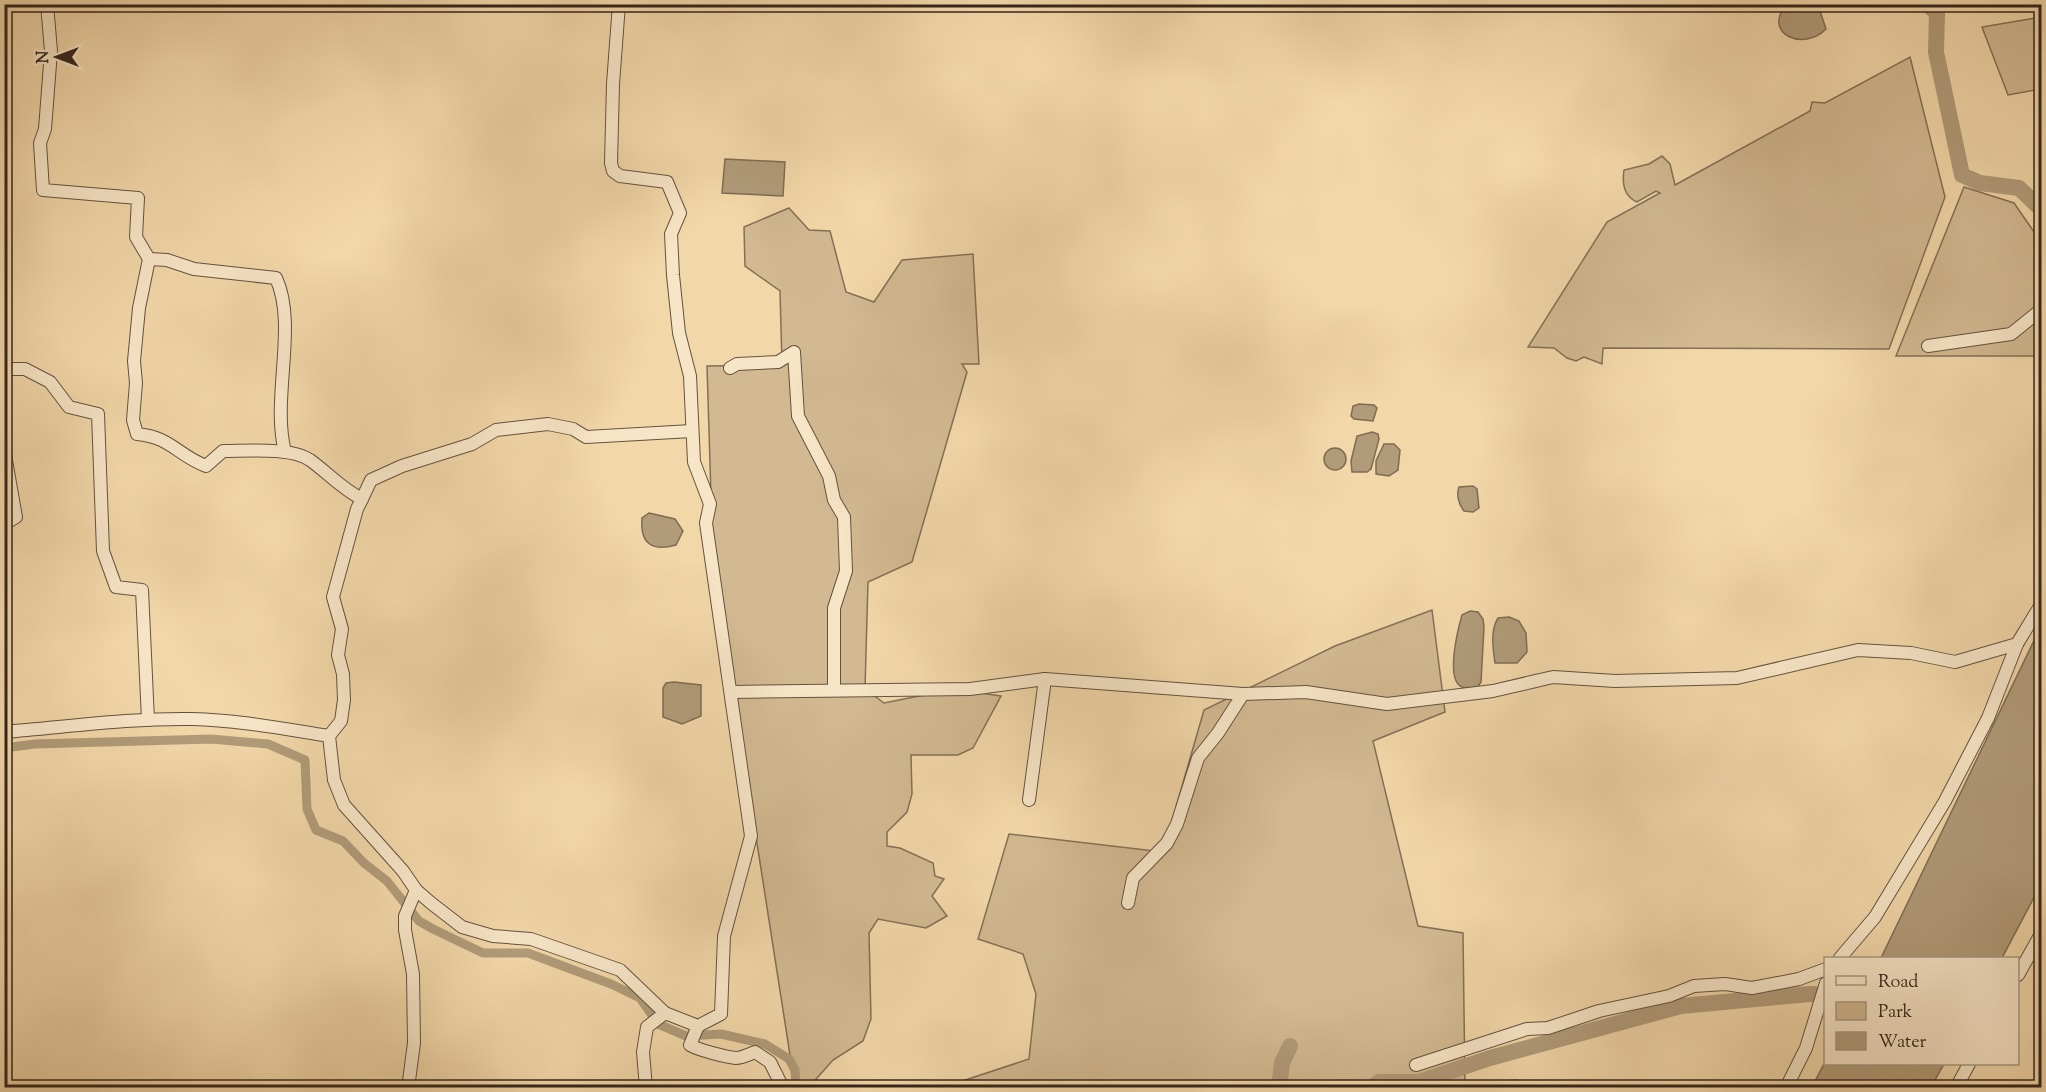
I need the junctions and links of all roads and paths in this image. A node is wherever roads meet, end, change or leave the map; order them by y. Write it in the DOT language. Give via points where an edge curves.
graph roads {
  1 [pos="47,4"];
  2 [pos="620,4"];
  3 [pos="149,259"];
  4 [pos="2042,309"];
  5 [pos="1928,346"];
  6 [pos="730,368"];
  7 [pos="4,369"];
  8 [pos="692,431"];
  9 [pos="4,449"];
  10 [pos="285,452"];
  11 [pos="362,499"];
  12 [pos="4,524"];
  13 [pos="2042,603"];
  14 [pos="2017,644"];
  15 [pos="1045,680"];
  16 [pos="834,689"];
  17 [pos="731,692"];
  18 [pos="1243,694"];
  19 [pos="148,720"];
  20 [pos="4,732"];
  21 [pos="329,736"];
  22 [pos="1029,800"];
  23 [pos="415,892"];
  24 [pos="1128,903"];
  25 [pos="2042,932"];
  26 [pos="1841,957"];
  27 [pos="1824,970"];
  28 [pos="2019,973"];
  29 [pos="1824,989"];
  30 [pos="665,1013"];
  31 [pos="698,1026"];
  32 [pos="1416,1065"];
  33 [pos="1968,1065"];
  34 [pos="408,1088"];
  35 [pos="646,1088"];
  36 [pos="783,1088"];
  37 [pos="1786,1088"];
  38 [pos="1956,1088"];
  1 -- 3 [label="street" via="51,51 45,129 40,143 44,190 138,198 136,237"];
  2 -- 8 [label="street" via="611,163 620,176 667,182 680,213 671,234 672,265 679,333 690,376"];
  3 -- 10 [label="street" via="194,269 276,278 285,303 281,377"];
  3 -- 10 [label="street" via="134,361 133,420 137,434 159,436 206,466 223,451"];
  4 -- 5 [label="street" via="2011,334"];
  6 -- 16 [label="street" via="737,364 778,362 794,352 798,416 829,476 834,500 844,517 846,571 834,608"];
  7 -- 19 [label="street" via="25,369 50,382 69,407 98,414 102,551 117,587 142,590"];
  8 -- 11 [label="street" via="586,436 548,424 496,430 472,444 371,480"];
  8 -- 17 [label="street" via="694,462 710,504 706,523"];
  9 -- 12 [label="street" via="16,517"];
  10 -- 11 [label="street" via="309,459"];
  11 -- 21 [label="street" via="333,597 342,629 339,655 344,700 341,721"];
  13 -- 14 [label="street"];
  14 -- 18 [label="street" via="1955,662 1911,653 1858,650 1737,678 1606,681 1553,677 1493,691 1387,704 1306,692"];
  14 -- 26 [label="street" via="1988,718 1945,801 1875,917"];
  15 -- 16 [label="street" via="970,689"];
  15 -- 18 [label="street"];
  15 -- 22 [label="street"];
  16 -- 17 [label="street"];
  17 -- 31 [label="street" via="751,836 724,936 721,1014"];
  18 -- 24 [label="street" via="1198,758 1177,824 1167,843 1133,878"];
  19 -- 20 [label="street"];
  19 -- 21 [label="street" via="246,723"];
  21 -- 23 [label="street" via="334,780 344,805 403,871"];
  23 -- 30 [label="street" via="462,927 493,936 531,939 620,970"];
  23 -- 34 [label="street" via="405,916 413,974 414,1043"];
  25 -- 28 [label="street"];
  27 -- 32 [label="street" via="1752,988 1725,984 1694,986 1548,1028 1527,1029"];
  29 -- 37 [label="street" via="1806,1048"];
  30 -- 31 [label="street"];
  30 -- 35 [label="street" via="647,1027"];
  31 -- 36 [label="street" via="690,1045 701,1052 736,1058 755,1052 770,1062"];
  33 -- 38 [label="street"];
}
